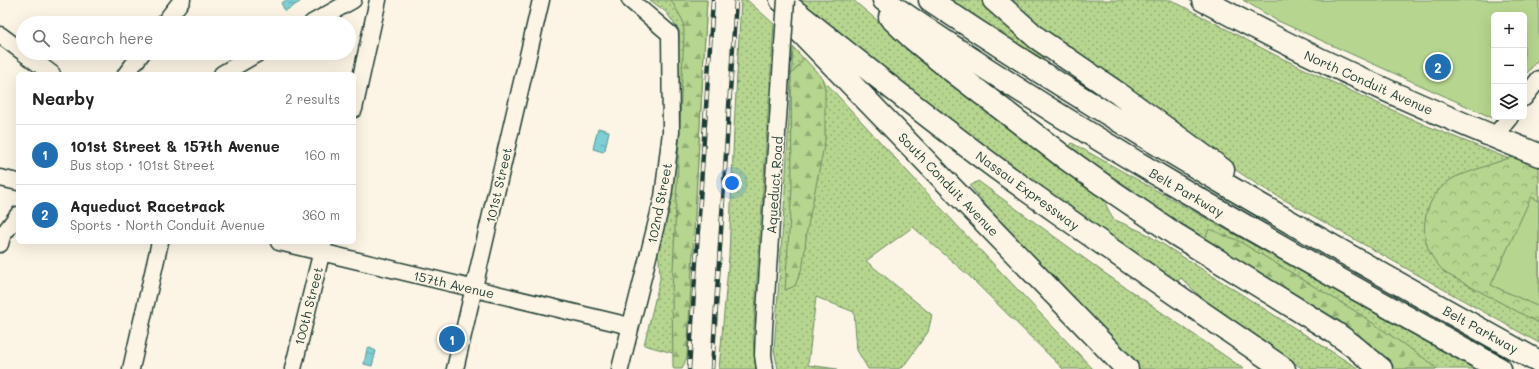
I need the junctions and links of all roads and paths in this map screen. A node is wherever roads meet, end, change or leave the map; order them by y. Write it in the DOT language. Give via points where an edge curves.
graph roads {
  1 [pos="182,0"];
  2 [pos="353,0"];
  3 [pos="378,0"];
  4 [pos="541,0"];
  5 [pos="630,0"];
  6 [pos="770,0"];
  7 [pos="781,0"];
  8 [pos="786,0"];
  9 [pos="872,0"];
  10 [pos="884,0"];
  11 [pos="930,0"];
  12 [pos="994,0"];
  13 [pos="1203,0"];
  14 [pos="1219,0"];
  15 [pos="169,16"];
  16 [pos="324,16"];
  17 [pos="1257,29"];
  18 [pos="0,35"];
  19 [pos="16,48"];
  20 [pos="33,60"];
  21 [pos="137,60"];
  22 [pos="246,60"];
  23 [pos="49,72"];
  24 [pos="128,72"];
  25 [pos="225,72"];
  26 [pos="1539,79"];
  27 [pos="1527,94"];
  28 [pos="356,100"];
  29 [pos="1508,120"];
  30 [pos="1494,137"];
  31 [pos="1539,155"];
  32 [pos="0,178"];
  33 [pos="16,182"];
  34 [pos="16,218"];
  35 [pos="1325,243"];
  36 [pos="0,244"];
  37 [pos="160,244"];
  38 [pos="293,244"];
  39 [pos="322,248"];
  40 [pos="1026,264"];
  41 [pos="474,289"];
  42 [pos="630,326"];
  43 [pos="1539,362"];
  44 [pos="130,369"];
  45 [pos="293,369"];
  46 [pos="455,369"];
  47 [pos="620,369"];
  48 [pos="765,369"];
  49 [pos="1110,369"];
  50 [pos="1127,369"];
  51 [pos="1284,369"];
  52 [pos="1381,369"];
  53 [pos="1500,369"];
  1 -- 15 [label="street"];
  2 -- 16 [label="street"];
  3 -- 28 [label="street"];
  4 -- 41 [label="street, 101st Street"];
  5 -- 42 [label="street, 102nd Street" via="670,34 671,132 664,190"];
  6 -- 40 [label="main road, South Conduit Avenue"];
  7 -- 51 [label="main road, Nassau Expressway" via="995,167"];
  8 -- 48 [label="street, Aqueduct Road, bridge" via="764,328"];
  9 -- 52 [label="main road" via="946,66 1064,157 1175,234 1334,332"];
  10 -- 53 [label="main road, Belt Parkway" via="988,69 1151,171"];
  11 -- 35 [label="main road, Belt Parkway" via="1140,135"];
  12 -- 35 [label="main road" via="1037,38"];
  13 -- 17 [label="main road, North Conduit Avenue"];
  14 -- 17 [label="street"];
  17 -- 30 [label="main road, North Conduit Avenue" via="1368,83"];
  18 -- 19 [label="street"];
  20 -- 23 [label="street"];
  21 -- 24 [label="street"];
  22 -- 25 [label="street"];
  26 -- 27 [label="street"];
  29 -- 30 [label="street"];
  30 -- 31 [label="main road, North Conduit Avenue"];
  32 -- 33 [label="street"];
  34 -- 36 [label="street" via="2,236"];
  35 -- 43 [label="main road, Belt Parkway"];
  37 -- 44 [label="street"];
  38 -- 39 [label="street, 157th Avenue"];
  39 -- 41 [label="street, 157th Avenue"];
  39 -- 45 [label="street, 100th Street"];
  40 -- 49 [label="main road" via="1078,335"];
  40 -- 50 [label="main road, South Conduit Avenue"];
  41 -- 42 [label="street, 157th Avenue"];
  41 -- 46 [label="street, 101st Street"];
  42 -- 47 [label="street, 102nd Street"];
}
